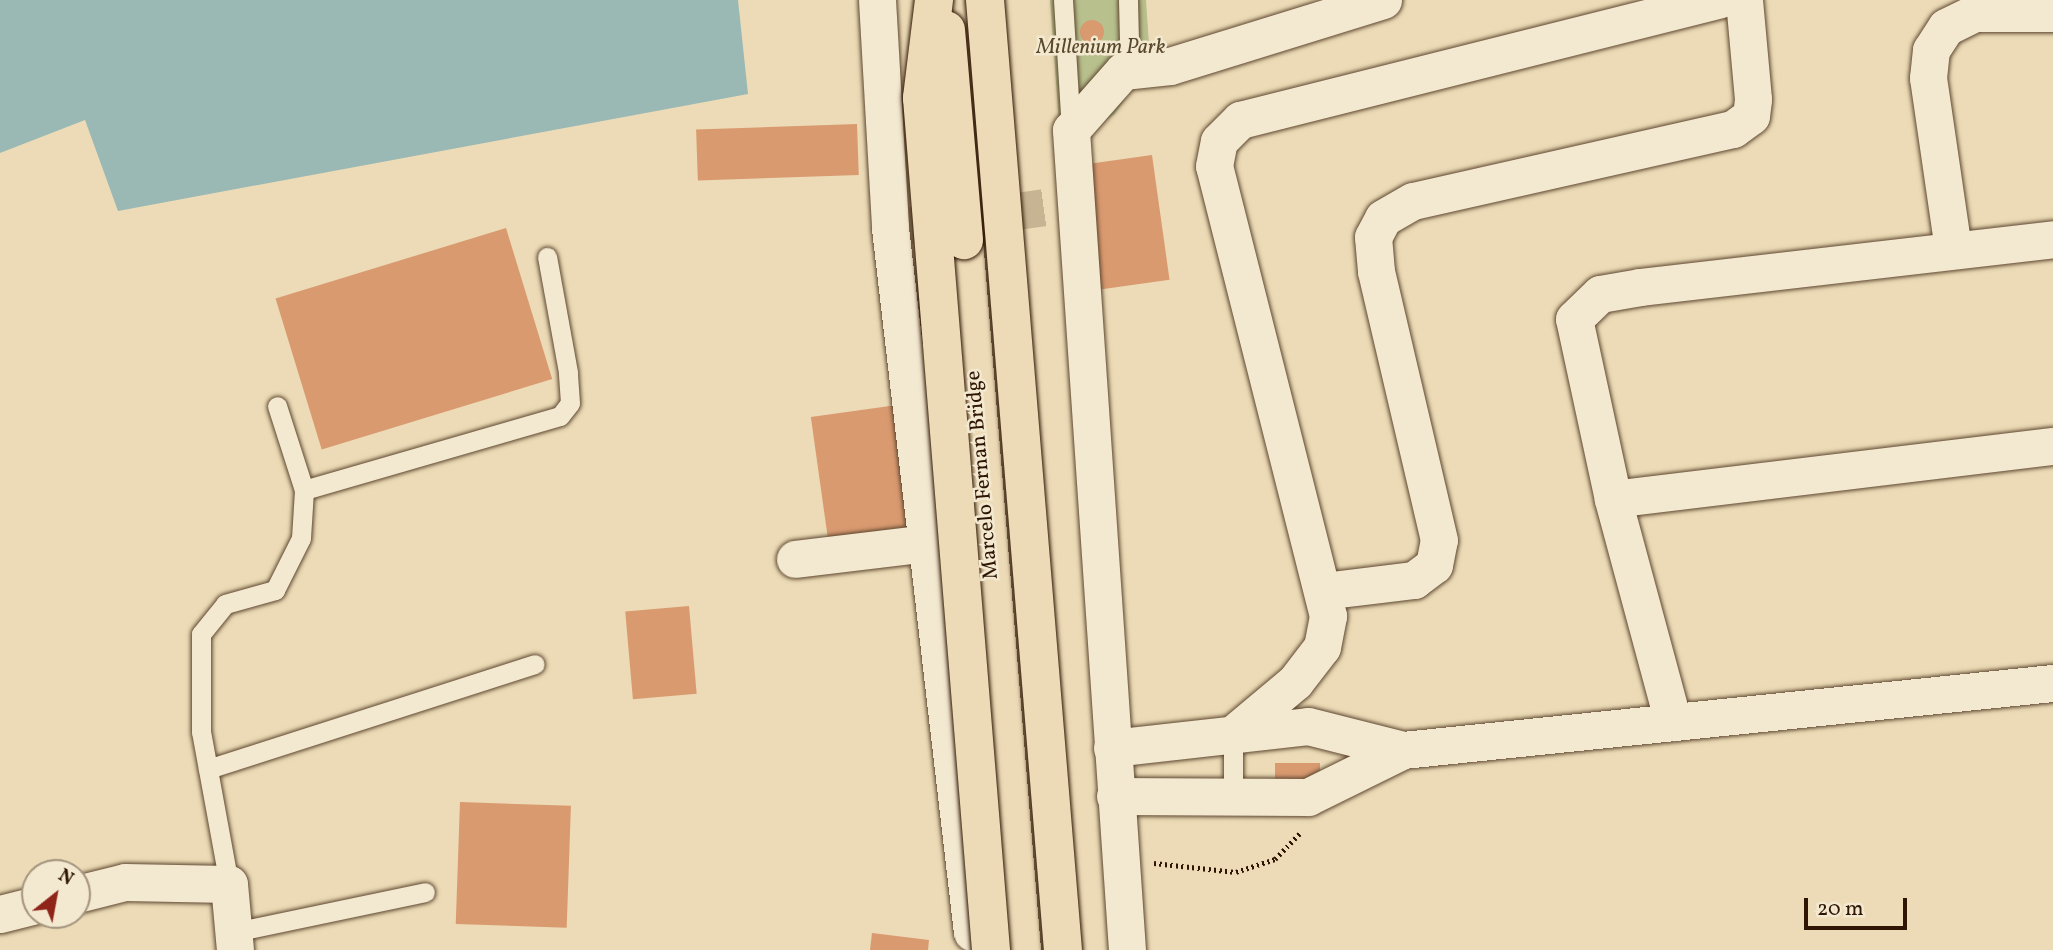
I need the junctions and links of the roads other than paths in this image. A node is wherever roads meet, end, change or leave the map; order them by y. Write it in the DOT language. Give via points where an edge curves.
graph roads {
  1 [pos="877,0"];
  2 [pos="934,0"];
  3 [pos="944,0"];
  4 [pos="985,0"];
  5 [pos="1063,0"];
  6 [pos="1128,0"];
  7 [pos="1383,0"];
  8 [pos="1720,0"];
  9 [pos="1744,0"];
  10 [pos="2053,13"];
  11 [pos="1123,71"];
  12 [pos="1071,130"];
  13 [pos="2053,239"];
  14 [pos="1953,250"];
  15 [pos="547,257"];
  16 [pos="276,406"];
  17 [pos="2053,446"];
  18 [pos="304,490"];
  19 [pos="1613,499"];
  20 [pos="927,543"];
  21 [pos="795,559"];
  22 [pos="1323,592"];
  23 [pos="535,664"];
  24 [pos="2053,682"];
  25 [pos="1673,722"];
  26 [pos="1233,734"];
  27 [pos="1112,748"];
  28 [pos="1403,750"];
  29 [pos="208,769"];
  30 [pos="1115,796"];
  31 [pos="1233,797"];
  32 [pos="229,884"];
  33 [pos="91,890"];
  34 [pos="425,892"];
  35 [pos="21,909"];
  36 [pos="0,914"];
  37 [pos="235,941"];
  38 [pos="975,950"];
  39 [pos="991,950"];
  40 [pos="1022,950"];
  41 [pos="1063,950"];
  42 [pos="1127,950"];
  1 -- 20 [label="street" via="894,227"];
  2 -- 39 [label="main road, bridge" via="922,98"];
  3 -- 40 [label="main road, Marcelo Fernan Bridge, bridge"];
  4 -- 41 [label="main road, Marcelo Fernan Bridge, bridge"];
  5 -- 12 [label="lane"];
  6 -- 11 [label="lane" via="1129,41"];
  7 -- 11 [label="street" via="1170,66"];
  8 -- 22 [label="street" via="1240,120 1219,141 1214,166"];
  9 -- 22 [label="street" via="1753,99 1751,116 1733,129 1413,201 1383,218 1373,237 1376,271 1439,540 1434,565 1414,580"];
  10 -- 14 [label="street" via="1975,13 1945,27 1931,50 1928,78"];
  11 -- 12 [label="street"];
  12 -- 27 [label="street" via="1060,206"];
  13 -- 14 [label="street"];
  14 -- 19 [label="street" via="1600,294 1574,319"];
  15 -- 18 [label="lane" via="568,372 570,403 560,416"];
  16 -- 18 [label="lane"];
  17 -- 19 [label="street"];
  18 -- 29 [label="lane" via="301,538 275,590 225,604 201,634 201,732"];
  19 -- 25 [label="street"];
  20 -- 21 [label="street"];
  20 -- 38 [label="street"];
  22 -- 26 [label="street" via="1328,616 1322,647 1295,682"];
  23 -- 29 [label="lane"];
  24 -- 25 [label="street"];
  25 -- 28 [label="street"];
  26 -- 27 [label="street"];
  26 -- 28 [label="street" via="1308,726"];
  26 -- 31 [label="lane"];
  27 -- 30 [label="street"];
  28 -- 31 [label="street" via="1308,797"];
  29 -- 32 [label="lane"];
  30 -- 31 [label="street"];
  30 -- 42 [label="street"];
  32 -- 33 [label="street" via="125,882"];
  32 -- 37 [label="street"];
  34 -- 37 [label="lane"];
  35 -- 36 [label="street"];
}
